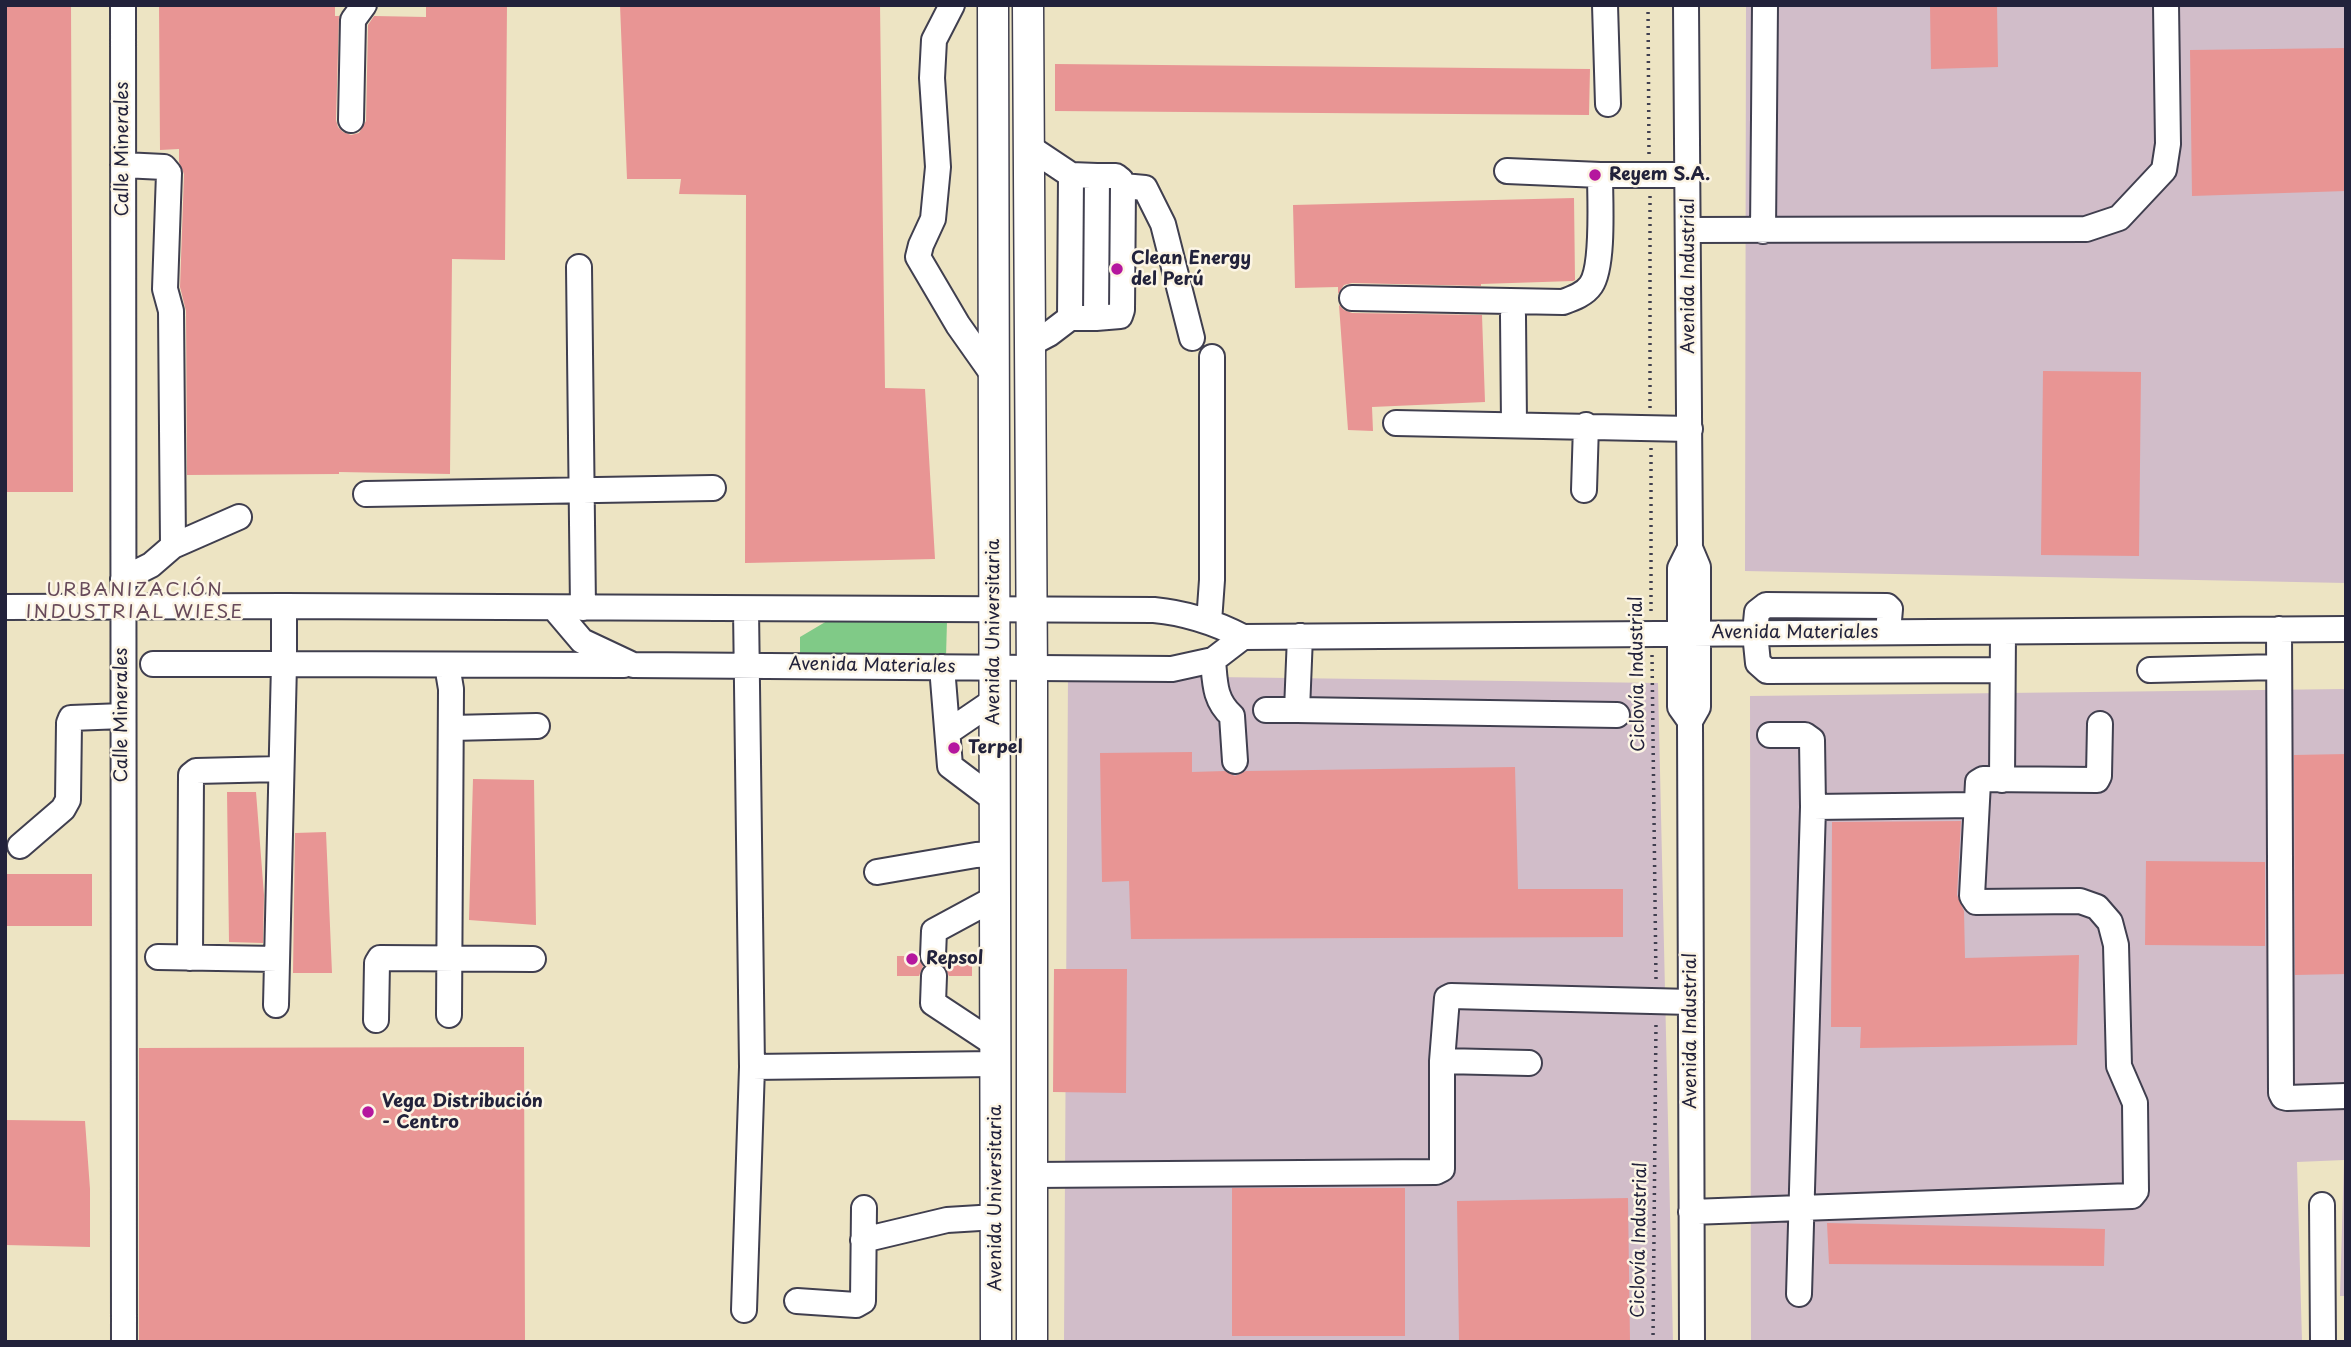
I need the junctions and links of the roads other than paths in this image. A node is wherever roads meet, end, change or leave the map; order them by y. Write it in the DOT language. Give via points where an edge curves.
graph roads {
  1 [pos="123,5"];
  2 [pos="364,5"];
  3 [pos="952,5"];
  4 [pos="993,5"];
  5 [pos="1028,5"];
  6 [pos="1605,5"];
  7 [pos="1686,5"];
  8 [pos="1765,5"];
  9 [pos="2166,5"];
  10 [pos="1608,104"];
  11 [pos="351,121"];
  12 [pos="1029,147"];
  13 [pos="123,165"];
  14 [pos="1507,171"];
  15 [pos="1071,175"];
  16 [pos="1600,175"];
  17 [pos="1689,175"];
  18 [pos="1097,176"];
  19 [pos="1123,186"];
  20 [pos="1689,230"];
  21 [pos="1763,230"];
  22 [pos="579,267"];
  23 [pos="1352,298"];
  24 [pos="1513,316"];
  25 [pos="1070,318"];
  26 [pos="1096,318"];
  27 [pos="1192,338"];
  28 [pos="994,344"];
  29 [pos="1030,344"];
  30 [pos="1212,357"];
  31 [pos="994,376"];
  32 [pos="1396,423"];
  33 [pos="1514,424"];
  34 [pos="1586,425"];
  35 [pos="1690,429"];
  36 [pos="713,488"];
  37 [pos="583,489"];
  38 [pos="1584,490"];
  39 [pos="366,494"];
  40 [pos="239,517"];
  41 [pos="173,546"];
  42 [pos="123,579"];
  43 [pos="284,606"];
  44 [pos="1805,606"];
  45 [pos="5,607"];
  46 [pos="122,607"];
  47 [pos="554,608"];
  48 [pos="583,608"];
  49 [pos="746,609"];
  50 [pos="995,611"];
  51 [pos="1031,611"];
  52 [pos="1209,622"];
  53 [pos="2279,629"];
  54 [pos="2346,629"];
  55 [pos="1888,632"];
  56 [pos="2003,632"];
  57 [pos="1755,633"];
  58 [pos="1805,633"];
  59 [pos="1689,634"];
  60 [pos="1300,636"];
  61 [pos="1243,637"];
  62 [pos="1213,660"];
  63 [pos="153,664"];
  64 [pos="284,664"];
  65 [pos="447,665"];
  66 [pos="634,665"];
  67 [pos="747,665"];
  68 [pos="942,667"];
  69 [pos="2279,667"];
  70 [pos="994,668"];
  71 [pos="1031,668"];
  72 [pos="2002,670"];
  73 [pos="2150,670"];
  74 [pos="995,700"];
  75 [pos="1266,710"];
  76 [pos="1297,710"];
  77 [pos="1617,715"];
  78 [pos="122,716"];
  79 [pos="2100,724"];
  80 [pos="537,726"];
  81 [pos="451,728"];
  82 [pos="948,732"];
  83 [pos="1770,735"];
  84 [pos="1235,761"];
  85 [pos="280,769"];
  86 [pos="2002,780"];
  87 [pos="995,800"];
  88 [pos="1975,805"];
  89 [pos="1813,807"];
  90 [pos="20,846"];
  91 [pos="995,854"];
  92 [pos="877,872"];
  93 [pos="995,898"];
  94 [pos="158,957"];
  95 [pos="190,958"];
  96 [pos="277,959"];
  97 [pos="449,959"];
  98 [pos="533,959"];
  99 [pos="1691,1002"];
  100 [pos="276,1005"];
  101 [pos="449,1015"];
  102 [pos="376,1020"];
  103 [pos="995,1054"];
  104 [pos="1442,1060"];
  105 [pos="1529,1063"];
  106 [pos="752,1067"];
  107 [pos="2346,1096"];
  108 [pos="1032,1181"];
  109 [pos="996,1187"];
  110 [pos="2322,1205"];
  111 [pos="864,1208"];
  112 [pos="1802,1208"];
  113 [pos="1691,1212"];
  114 [pos="996,1217"];
  115 [pos="863,1240"];
  116 [pos="1799,1294"];
  117 [pos="797,1301"];
  118 [pos="744,1310"];
  119 [pos="2334,1315"];
  120 [pos="124,1342"];
  121 [pos="996,1342"];
  122 [pos="1032,1342"];
  123 [pos="1692,1342"];
  124 [pos="2323,1342"];
  1 -- 13 [label="street, Calle Minerales"];
  2 -- 11 [label="street" via="353,20"];
  3 -- 31 [label="street" via="934,40 937,167 933,219 918,257"];
  4 -- 28 [label="main road, Avenida Universitaria"];
  5 -- 12 [label="main road, Avenida Universitaria"];
  6 -- 10 [label="street"];
  7 -- 17 [label="street, Avenida Industrial"];
  8 -- 21 [label="street"];
  9 -- 21 [label="street" via="2168,144 2164,170 2119,218 2086,229"];
  12 -- 15 [label="street"];
  12 -- 29 [label="main road, Avenida Universitaria"];
  13 -- 41 [label="street" via="164,167 169,173 165,289 171,311"];
  13 -- 42 [label="street, Calle Minerales"];
  14 -- 16 [label="street"];
  15 -- 18 [label="street"];
  15 -- 25 [label="street"];
  16 -- 17 [label="street"];
  16 -- 23 [label="street" via="1598,267 1592,284 1582,294 1563,302"];
  17 -- 20 [label="street, Avenida Industrial"];
  18 -- 19 [label="street" via="1116,176"];
  18 -- 26 [label="street"];
  19 -- 26 [label="street" via="1122,310 1114,319"];
  19 -- 27 [label="street" via="1145,188 1163,224"];
  20 -- 21 [label="street"];
  20 -- 35 [label="street, Avenida Industrial"];
  22 -- 37 [label="street"];
  24 -- 33 [label="street"];
  25 -- 26 [label="street"];
  25 -- 29 [label="street"];
  28 -- 29 [label="main road"];
  28 -- 31 [label="main road, Avenida Universitaria"];
  29 -- 51 [label="main road, Avenida Universitaria"];
  30 -- 52 [label="street"];
  31 -- 50 [label="main road, Avenida Universitaria"];
  32 -- 33 [label="street"];
  33 -- 34 [label="street"];
  34 -- 35 [label="street"];
  34 -- 38 [label="street"];
  35 -- 59 [label="street, Avenida Industrial" via="1690,548 1698,567"];
  36 -- 37 [label="street"];
  37 -- 39 [label="street"];
  37 -- 48 [label="street"];
  40 -- 41 [label="street"];
  41 -- 42 [label="street"];
  42 -- 46 [label="street, Calle Minerales"];
  43 -- 46 [label="street, Avenida Materiales"];
  43 -- 47 [label="street, Avenida Materiales"];
  43 -- 64 [label="street"];
  44 -- 55 [label="street" via="1887,606 1891,608"];
  44 -- 57 [label="street" via="1760,608"];
  44 -- 58 [label="street"];
  45 -- 46 [label="street, Avenida Materiales"];
  46 -- 78 [label="street, Calle Minerales"];
  47 -- 48 [label="street, Avenida Materiales"];
  47 -- 66 [label="street, Avenida Materiales" via="582,641"];
  48 -- 49 [label="street, Avenida Materiales"];
  49 -- 50 [label="street, Avenida Materiales"];
  49 -- 67 [label="street"];
  50 -- 51 [label="street, Avenida Materiales"];
  50 -- 70 [label="main road, Avenida Universitaria"];
  51 -- 52 [label="street, Avenida Materiales" via="1154,610 1180,612"];
  51 -- 71 [label="main road, Avenida Universitaria"];
  52 -- 61 [label="street, Avenida Materiales"];
  53 -- 54 [label="street, Avenida Materiales"];
  53 -- 56 [label="street, Avenida Materiales"];
  53 -- 69 [label="street"];
  55 -- 56 [label="street, Avenida Materiales"];
  55 -- 58 [label="street, Avenida Materiales"];
  56 -- 72 [label="street"];
  57 -- 58 [label="street, Avenida Materiales"];
  57 -- 59 [label="street, Avenida Materiales"];
  57 -- 72 [label="street" via="1758,663 1767,671"];
  59 -- 60 [label="street, Avenida Materiales"];
  59 -- 99 [label="street, Avenida Industrial" via="1698,707 1690,721"];
  60 -- 61 [label="street, Avenida Materiales"];
  60 -- 76 [label="street"];
  61 -- 62 [label="street, Avenida Materiales"];
  62 -- 71 [label="street, Avenida Materiales" via="1172,669"];
  62 -- 84 [label="street" via="1216,693 1232,716"];
  63 -- 64 [label="street"];
  64 -- 65 [label="street"];
  64 -- 85 [label="street"];
  65 -- 66 [label="street"];
  65 -- 81 [label="street"];
  66 -- 67 [label="street, Avenida Materiales"];
  67 -- 68 [label="street, Avenida Materiales"];
  67 -- 106 [label="street"];
  68 -- 70 [label="street, Avenida Materiales"];
  68 -- 82 [label="street"];
  69 -- 73 [label="street"];
  69 -- 107 [label="street" via="2281,1093 2287,1098"];
  70 -- 71 [label="street, Avenida Materiales"];
  70 -- 74 [label="main road, Avenida Universitaria"];
  71 -- 108 [label="main road, Avenida Universitaria"];
  72 -- 86 [label="street"];
  74 -- 82 [label="street"];
  74 -- 87 [label="main road, Avenida Universitaria"];
  75 -- 76 [label="street"];
  76 -- 77 [label="street"];
  78 -- 90 [label="street" via="71,718 68,800"];
  78 -- 120 [label="street, Calle Minerales"];
  79 -- 86 [label="street" via="2097,780"];
  80 -- 81 [label="street"];
  81 -- 97 [label="street"];
  82 -- 87 [label="street" via="950,766"];
  83 -- 89 [label="street" via="1805,735 1812,740"];
  85 -- 95 [label="street" via="196,771 191,775"];
  85 -- 96 [label="street"];
  86 -- 88 [label="street" via="1978,782"];
  87 -- 91 [label="main road, Avenida Universitaria"];
  88 -- 89 [label="street"];
  88 -- 112 [label="street" via="1973,900 2080,901 2097,907 2110,922 2116,945 2119,1066 2134,1103 2136,1191 2127,1198"];
  89 -- 112 [label="street"];
  91 -- 92 [label="street"];
  91 -- 93 [label="main road, Avenida Universitaria"];
  93 -- 103 [label="main road, Avenida Universitaria"];
  93 -- 103 [label="street" via="934,931 933,1003"];
  94 -- 95 [label="street"];
  95 -- 96 [label="street"];
  96 -- 100 [label="street"];
  97 -- 98 [label="street"];
  97 -- 101 [label="street"];
  97 -- 102 [label="street" via="380,958"];
  99 -- 104 [label="street" via="1451,996 1445,1002"];
  99 -- 113 [label="street, Avenida Industrial"];
  103 -- 106 [label="street"];
  103 -- 109 [label="main road, Avenida Universitaria"];
  104 -- 105 [label="street"];
  104 -- 108 [label="street" via="1442,1164 1436,1172"];
  106 -- 118 [label="street"];
  108 -- 109 [label="main road"];
  108 -- 122 [label="main road, Avenida Universitaria"];
  109 -- 114 [label="main road, Avenida Universitaria"];
  110 -- 119 [label="street"];
  111 -- 115 [label="street"];
  112 -- 113 [label="street"];
  112 -- 116 [label="street"];
  113 -- 123 [label="street, Avenida Industrial"];
  114 -- 115 [label="street" via="947,1220"];
  114 -- 121 [label="main road, Avenida Universitaria"];
  115 -- 117 [label="street" via="860,1304"];
  119 -- 124 [label="street"];
}
